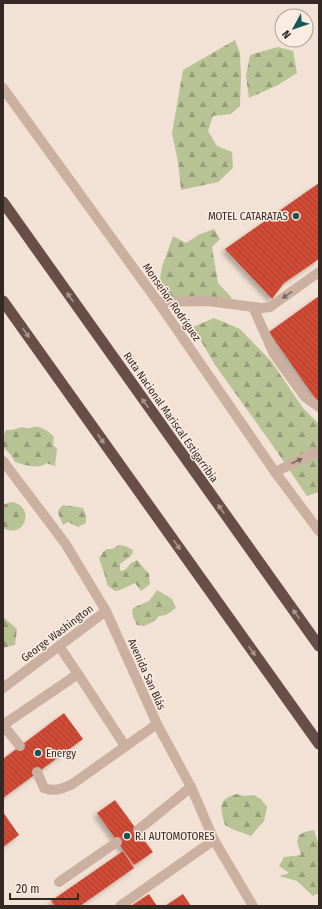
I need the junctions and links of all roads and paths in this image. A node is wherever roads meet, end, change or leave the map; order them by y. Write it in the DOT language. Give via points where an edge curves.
graph roads {
  1 [pos="3,88"];
  2 [pos="3,202"];
  3 [pos="319,272"];
  4 [pos="3,302"];
  5 [pos="158,302"];
  6 [pos="253,307"];
  7 [pos="319,407"];
  8 [pos="319,451"];
  9 [pos="3,461"];
  10 [pos="275,472"];
  11 [pos="319,529"];
  12 [pos="106,611"];
  13 [pos="59,646"];
  14 [pos="319,646"];
  15 [pos="78,674"];
  16 [pos="3,688"];
  17 [pos="157,724"];
  18 [pos="3,725"];
  19 [pos="319,744"];
  20 [pos="20,746"];
  21 [pos="125,746"];
  22 [pos="38,772"];
  23 [pos="191,787"];
  24 [pos="138,830"];
  25 [pos="214,840"];
  26 [pos="118,842"];
  27 [pos="59,882"];
  28 [pos="120,906"];
  29 [pos="253,906"];
  1 -- 5 [label="street, Monseñor Rodríguez"];
  14 -- 2 [label="highway, Ruta Nacional Mariscal Estigarribia, one-way"];
  3 -- 6 [label="street, one-way" via="270,306"];
  4 -- 19 [label="highway, one-way"];
  5 -- 6 [label="street" via="208,300"];
  5 -- 10 [label="street, Monseñor Rodríguez"];
  6 -- 7 [label="street" via="274,354 305,397"];
  10 -- 8 [label="street, one-way"];
  9 -- 12 [label="street, Avenida San Blás" via="65,542"];
  10 -- 11 [label="street, Monseñor Rodríguez"];
  12 -- 13 [label="street, George Washington"];
  12 -- 17 [label="street, Avenida San Blás"];
  13 -- 15 [label="street"];
  13 -- 16 [label="street, George Washington"];
  15 -- 18 [label="street"];
  15 -- 21 [label="street"];
  17 -- 21 [label="street"];
  17 -- 23 [label="street, Avenida San Blás"];
  18 -- 20 [label="street"];
  21 -- 22 [label="street" via="71,784 57,790 44,788"];
  23 -- 24 [label="street"];
  23 -- 25 [label="street, Avenida San Blás"];
  25 -- 28 [label="street"];
  25 -- 29 [label="street, Avenida San Blás"];
  26 -- 27 [label="street"];
}
